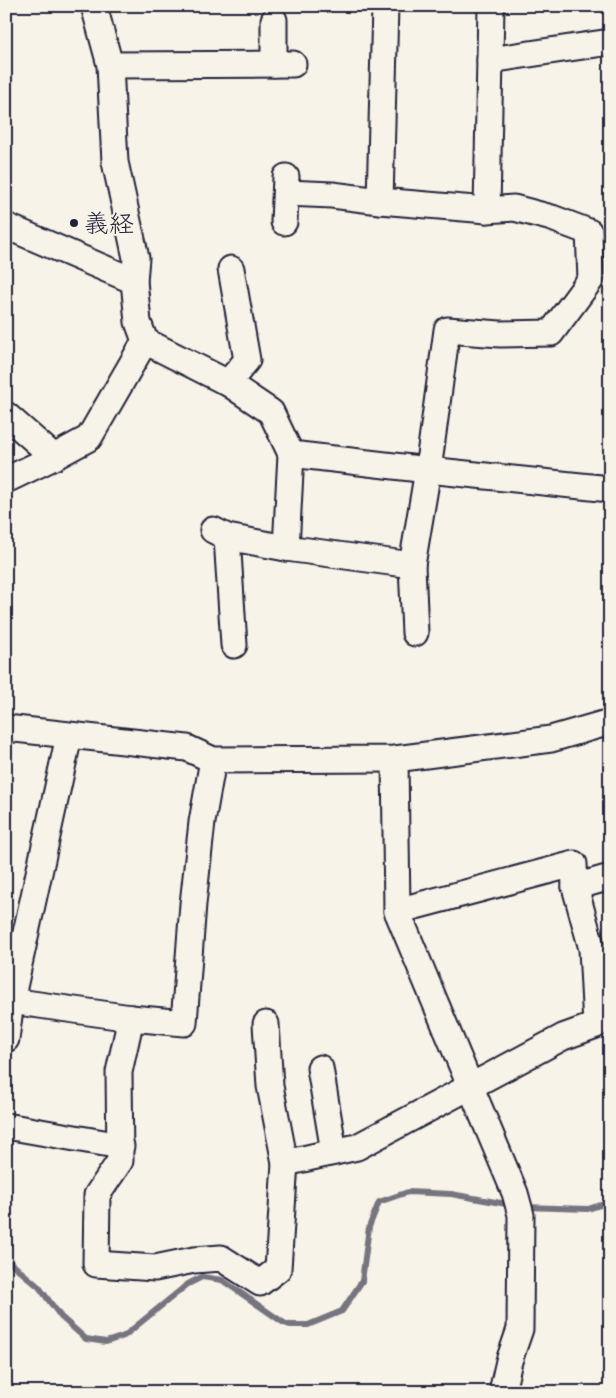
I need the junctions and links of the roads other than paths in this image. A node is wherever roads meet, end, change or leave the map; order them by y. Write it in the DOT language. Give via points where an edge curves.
graph roads {
  1 [pos="94,6"];
  2 [pos="384,6"];
  3 [pos="491,6"];
  4 [pos="274,20"];
  5 [pos="610,42"];
  6 [pos="490,60"];
  7 [pos="110,65"];
  8 [pos="380,201"];
  9 [pos="487,210"];
  10 [pos="284,222"];
  11 [pos="6,226"];
  12 [pos="600,280"];
  13 [pos="134,281"];
  14 [pos="227,281"];
  15 [pos="145,341"];
  16 [pos="228,383"];
  17 [pos="6,415"];
  18 [pos="291,454"];
  19 [pos="54,457"];
  20 [pos="428,470"];
  21 [pos="6,480"];
  22 [pos="610,489"];
  23 [pos="286,548"];
  24 [pos="412,565"];
  25 [pos="415,633"];
  26 [pos="234,646"];
  27 [pos="610,722"];
  28 [pos="6,728"];
  29 [pos="69,736"];
  30 [pos="395,759"];
  31 [pos="213,760"];
  32 [pos="610,877"];
  33 [pos="575,887"];
  34 [pos="397,911"];
  35 [pos="11,1001"];
  36 [pos="132,1018"];
  37 [pos="266,1024"];
  38 [pos="603,1024"];
  39 [pos="6,1039"];
  40 [pos="320,1068"];
  41 [pos="470,1086"];
  42 [pos="6,1126"];
  43 [pos="121,1146"];
  44 [pos="334,1152"];
  45 [pos="285,1164"];
  46 [pos="502,1392"];
  1 -- 7 [label="street"];
  2 -- 8 [label="street"];
  3 -- 6 [label="street"];
  4 -- 7 [label="street" via="284,64"];
  5 -- 6 [label="street"];
  6 -- 9 [label="street"];
  7 -- 13 [label="street" via="115,162 136,258"];
  8 -- 9 [label="street"];
  8 -- 10 [label="street" via="286,185"];
  9 -- 12 [label="street" via="514,208 589,232"];
  11 -- 13 [label="street"];
  12 -- 20 [label="street" via="551,333 447,330"];
  13 -- 15 [label="street" via="138,322"];
  14 -- 16 [label="street" via="248,360"];
  15 -- 16 [label="street"];
  15 -- 19 [label="street" via="89,438"];
  16 -- 18 [label="street" via="271,412"];
  17 -- 19 [label="street"];
  18 -- 20 [label="street"];
  18 -- 23 [label="street"];
  19 -- 21 [label="street"];
  20 -- 22 [label="street"];
  20 -- 24 [label="street"];
  23 -- 24 [label="street"];
  23 -- 26 [label="street" via="220,534"];
  24 -- 25 [label="street"];
  27 -- 30 [label="street" via="551,739"];
  28 -- 29 [label="street"];
  29 -- 31 [label="street" via="187,748"];
  29 -- 35 [label="street"];
  30 -- 31 [label="street"];
  30 -- 34 [label="street"];
  31 -- 36 [label="street" via="202,822 184,1023"];
  32 -- 33 [label="street"];
  33 -- 34 [label="street" via="574,864"];
  33 -- 38 [label="street" via="592,949"];
  34 -- 41 [label="street"];
  35 -- 36 [label="street"];
  35 -- 39 [label="street"];
  36 -- 43 [label="street" via="120,1072"];
  37 -- 45 [label="street" via="270,1086"];
  38 -- 41 [label="street" via="563,1037"];
  40 -- 44 [label="street"];
  41 -- 44 [label="street" via="356,1147"];
  41 -- 46 [label="street" via="518,1204 520,1328"];
  42 -- 43 [label="street"];
  43 -- 45 [label="street" via="120,1161 96,1195 96,1264 155,1268 221,1258 260,1283 278,1269"];
  44 -- 45 [label="street"];
}
